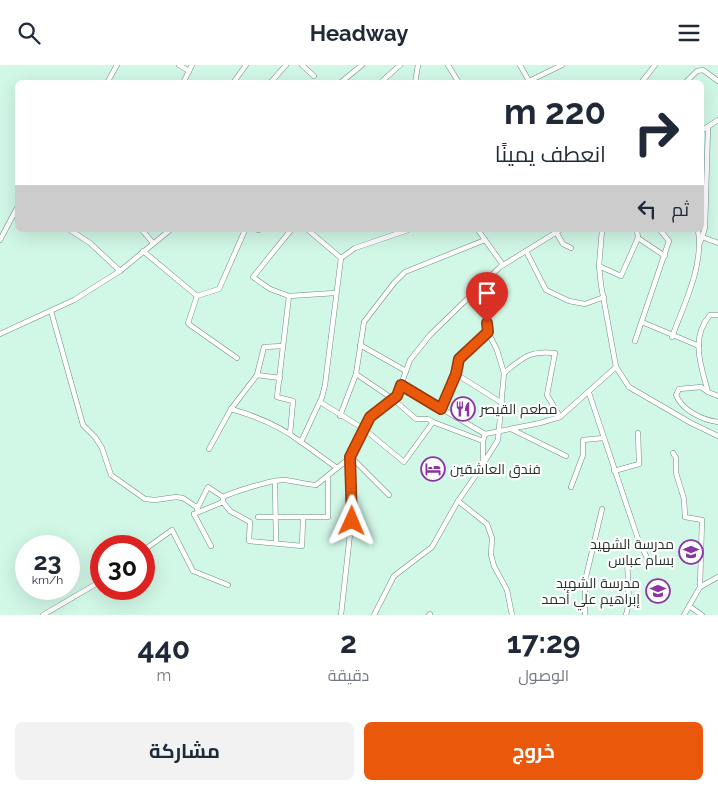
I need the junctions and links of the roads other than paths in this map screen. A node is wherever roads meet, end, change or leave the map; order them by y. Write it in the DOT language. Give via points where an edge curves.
graph roads {
  1 [pos="117,65"];
  2 [pos="178,65"];
  3 [pos="192,65"];
  4 [pos="246,65"];
  5 [pos="286,65"];
  6 [pos="302,65"];
  7 [pos="362,65"];
  8 [pos="400,65"];
  9 [pos="418,65"];
  10 [pos="448,65"];
  11 [pos="520,65"];
  12 [pos="562,65"];
  13 [pos="655,65"];
  14 [pos="189,71"];
  15 [pos="314,76"];
  16 [pos="109,80"];
  17 [pos="184,80"];
  18 [pos="235,80"];
  19 [pos="273,80"];
  20 [pos="344,80"];
  21 [pos="383,80"];
  22 [pos="416,80"];
  23 [pos="457,80"];
  24 [pos="526,80"];
  25 [pos="531,80"];
  26 [pos="643,80"];
  27 [pos="688,80"];
  28 [pos="718,81"];
  29 [pos="718,120"];
  30 [pos="708,127"];
  31 [pos="704,129"];
  32 [pos="15,212"];
  33 [pos="704,231"];
  34 [pos="73,232"];
  35 [pos="144,232"];
  36 [pos="167,232"];
  37 [pos="244,232"];
  38 [pos="289,232"];
  39 [pos="310,232"];
  40 [pos="402,232"];
  41 [pos="479,232"];
  42 [pos="556,232"];
  43 [pos="558,232"];
  44 [pos="602,232"];
  45 [pos="637,232"];
  46 [pos="662,232"];
  47 [pos="698,232"];
  48 [pos="704,232"];
  49 [pos="702,237"];
  50 [pos="638,238"];
  51 [pos="0,240"];
  52 [pos="485,240"];
  53 [pos="153,243"];
  54 [pos="700,243"];
  55 [pos="718,243"];
  56 [pos="570,248"];
  57 [pos="143,251"];
  58 [pos="526,251"];
  59 [pos="666,256"];
  60 [pos="341,258"];
  61 [pos="503,265"];
  62 [pos="599,266"];
  63 [pos="120,271"];
  64 [pos="483,284"];
  65 [pos="335,293"];
  66 [pos="197,296"];
  67 [pos="289,296"];
  68 [pos="604,297"];
  69 [pos="51,311"];
  70 [pos="718,315"];
  71 [pos="642,322"];
  72 [pos="488,332"];
  73 [pos="0,334"];
  74 [pos="672,337"];
  75 [pos="635,341"];
  76 [pos="360,345"];
  77 [pos="283,346"];
  78 [pos="699,346"];
  79 [pos="237,358"];
  80 [pos="616,367"];
  81 [pos="406,371"];
  82 [pos="504,373"];
  83 [pos="356,374"];
  84 [pos="456,374"];
  85 [pos="257,375"];
  86 [pos="280,378"];
  87 [pos="401,385"];
  88 [pos="708,392"];
  89 [pos="589,393"];
  90 [pos="718,396"];
  91 [pos="393,399"];
  92 [pos="320,402"];
  93 [pos="502,403"];
  94 [pos="231,409"];
  95 [pos="441,409"];
  96 [pos="340,416"];
  97 [pos="560,417"];
  98 [pos="433,422"];
  99 [pos="718,422"];
  100 [pos="364,429"];
  101 [pos="511,429"];
  102 [pos="499,432"];
  103 [pos="638,433"];
  104 [pos="290,434"];
  105 [pos="485,434"];
  106 [pos="718,435"];
  107 [pos="603,437"];
  108 [pos="483,441"];
  109 [pos="301,442"];
  110 [pos="209,449"];
  111 [pos="673,453"];
  112 [pos="566,456"];
  113 [pos="350,457"];
  114 [pos="483,465"];
  115 [pos="337,468"];
  116 [pos="614,471"];
  117 [pos="328,477"];
  118 [pos="275,482"];
  119 [pos="571,487"];
  120 [pos="390,495"];
  121 [pos="223,500"];
  122 [pos="458,501"];
  123 [pos="198,508"];
  124 [pos="602,509"];
  125 [pos="194,514"];
  126 [pos="258,517"];
  127 [pos="276,518"];
  128 [pos="303,519"];
  129 [pos="155,543"];
  130 [pos="276,543"];
  131 [pos="211,546"];
  132 [pos="627,557"];
  133 [pos="649,562"];
  134 [pos="718,577"];
  135 [pos="228,585"];
  136 [pos="90,587"];
  137 [pos="700,587"];
  138 [pos="689,606"];
  139 [pos="43,615"];
  140 [pos="341,615"];
  141 [pos="374,615"];
  142 [pos="512,615"];
  143 [pos="585,615"];
  144 [pos="626,615"];
  145 [pos="684,615"];
  146 [pos="702,615"];
  1 -- 16 [label="street"];
  2 -- 14 [label="street"];
  3 -- 14 [label="street"];
  4 -- 18 [label="street"];
  5 -- 19 [label="street"];
  6 -- 15 [label="street"];
  7 -- 20 [label="street"];
  8 -- 21 [label="street"];
  9 -- 22 [label="street"];
  10 -- 23 [label="street"];
  11 -- 24 [label="street"];
  12 -- 25 [label="street"];
  13 -- 26 [label="street"];
  14 -- 17 [label="street"];
  27 -- 28 [label="street" via="703,69"];
  29 -- 30 [label="street"];
  30 -- 31 [label="street"];
  30 -- 33 [label="street"];
  32 -- 51 [label="street"];
  34 -- 63 [label="street"];
  35 -- 53 [label="street"];
  36 -- 53 [label="street"];
  37 -- 66 [label="street" via="219,289"];
  38 -- 67 [label="street" via="253,277 270,289"];
  39 -- 60 [label="street"];
  40 -- 60 [label="street" via="355,248"];
  41 -- 52 [label="street"];
  42 -- 58 [label="street"];
  43 -- 56 [label="street" via="563,244"];
  44 -- 62 [label="street"];
  45 -- 50 [label="street"];
  46 -- 59 [label="street" via="669,241"];
  47 -- 54 [label="street"];
  48 -- 49 [label="street"];
  49 -- 54 [label="street"];
  49 -- 55 [label="street"];
  50 -- 59 [label="street"];
  50 -- 62 [label="street" via="621,276"];
  52 -- 61 [label="street"];
  52 -- 76 [label="street" via="405,272 364,322"];
  53 -- 57 [label="street"];
  54 -- 74 [label="street" via="686,307"];
  57 -- 63 [label="street"];
  57 -- 66 [label="street"];
  58 -- 61 [label="street"];
  58 -- 68 [label="street" via="546,290 568,301 585,304"];
  59 -- 71 [label="street"];
  60 -- 65 [label="street"];
  61 -- 64 [label="street"];
  62 -- 68 [label="street"];
  63 -- 69 [label="street"];
  64 -- 72 [label="street" via="490,293 485,313"];
  64 -- 81 [label="street" via="430,335 410,360"];
  65 -- 67 [label="street"];
  65 -- 92 [label="street" via="328,368"];
  66 -- 79 [label="street" via="188,323"];
  67 -- 77 [label="street"];
  68 -- 80 [label="street"];
  69 -- 73 [label="street"];
  69 -- 123 [label="street" via="83,425 102,448 112,475 145,499 183,498"];
  70 -- 78 [label="street" via="710,315 702,324 697,337"];
  71 -- 74 [label="street"];
  71 -- 75 [label="street"];
  72 -- 82 [label="street"];
  72 -- 84 [label="street" via="459,359"];
  74 -- 78 [label="street"];
  76 -- 81 [label="street"];
  76 -- 83 [label="street"];
  77 -- 85 [label="street" via="264,347"];
  77 -- 86 [label="street"];
  78 -- 88 [label="street"];
  80 -- 89 [label="street"];
  80 -- 106 [label="street" via="628,387"];
  81 -- 87 [label="street"];
  82 -- 93 [label="street"];
  82 -- 97 [label="street" via="524,356 555,353 547,395"];
  83 -- 91 [label="street"];
  83 -- 96 [label="street"];
  84 -- 93 [label="street"];
  84 -- 95 [label="street"];
  85 -- 86 [label="street"];
  85 -- 94 [label="street"];
  86 -- 104 [label="street" via="277,397 293,401"];
  87 -- 91 [label="street"];
  87 -- 95 [label="street"];
  88 -- 90 [label="street"];
  88 -- 99 [label="street" via="701,387 679,389 676,395 686,408 702,418"];
  89 -- 97 [label="street"];
  89 -- 107 [label="street"];
  91 -- 98 [label="street" via="416,419"];
  91 -- 100 [label="street" via="370,417"];
  92 -- 96 [label="street"];
  92 -- 109 [label="street"];
  93 -- 102 [label="street"];
  94 -- 104 [label="street" via="251,414"];
  94 -- 110 [label="street"];
  95 -- 105 [label="street"];
  96 -- 100 [label="street"];
  97 -- 101 [label="street"];
  98 -- 100 [label="street" via="404,462"];
  98 -- 108 [label="street"];
  100 -- 113 [label="street"];
  101 -- 102 [label="street"];
  101 -- 112 [label="street"];
  102 -- 105 [label="street"];
  102 -- 114 [label="street"];
  103 -- 116 [label="street" via="639,464"];
  104 -- 109 [label="street"];
  105 -- 108 [label="street"];
  107 -- 116 [label="street"];
  107 -- 119 [label="street" via="583,440 583,455"];
  108 -- 114 [label="street"];
  109 -- 115 [label="street"];
  111 -- 137 [label="street" via="685,517 702,520"];
  113 -- 115 [label="street"];
  113 -- 120 [label="street"];
  113 -- 140 [label="street" via="353,507"];
  114 -- 122 [label="street"];
  115 -- 117 [label="street"];
  116 -- 133 [label="street"];
  117 -- 118 [label="street" via="316,485 282,479"];
  117 -- 128 [label="street" via="328,517"];
  118 -- 121 [label="street" via="237,490"];
  118 -- 127 [label="street"];
  121 -- 123 [label="street" via="208,487"];
  121 -- 125 [label="street"];
  121 -- 130 [label="street" via="230,511 250,522 249,541"];
  122 -- 141 [label="street" via="432,547 394,576"];
  122 -- 142 [label="street" via="487,524 492,538 494,567 508,590"];
  123 -- 125 [label="street"];
  124 -- 143 [label="street" via="586,581"];
  125 -- 131 [label="street"];
  126 -- 127 [label="street"];
  127 -- 128 [label="street"];
  127 -- 130 [label="street"];
  128 -- 130 [label="street" via="302,545"];
  129 -- 135 [label="street" via="172,530 193,571"];
  132 -- 144 [label="street" via="629,603"];
  134 -- 137 [label="street"];
  136 -- 139 [label="street"];
  137 -- 138 [label="street"];
  138 -- 145 [label="street"];
  138 -- 146 [label="street"];
}
